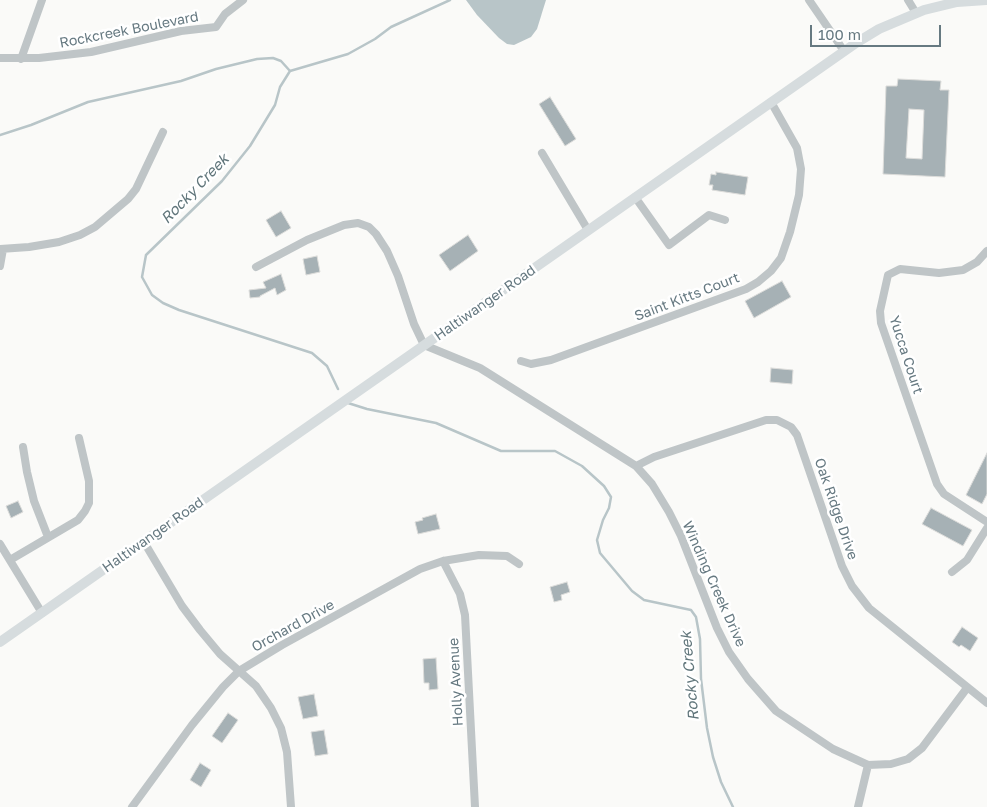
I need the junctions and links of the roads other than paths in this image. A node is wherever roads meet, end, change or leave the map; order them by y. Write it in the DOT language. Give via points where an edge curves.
graph roads {
  1 [pos="42,0"];
  2 [pos="243,0"];
  3 [pos="809,0"];
  4 [pos="908,0"];
  5 [pos="986,0"];
  6 [pos="916,13"];
  7 [pos="844,51"];
  8 [pos="0,58"];
  9 [pos="21,58"];
  10 [pos="771,102"];
  11 [pos="164,132"];
  12 [pos="542,153"];
  13 [pos="636,197"];
  14 [pos="725,220"];
  15 [pos="588,230"];
  16 [pos="2,249"];
  17 [pos="987,251"];
  18 [pos="0,266"];
  19 [pos="256,267"];
  20 [pos="424,346"];
  21 [pos="521,361"];
  22 [pos="79,438"];
  23 [pos="23,447"];
  24 [pos="636,466"];
  25 [pos="987,522"];
  26 [pos="987,528"];
  27 [pos="48,537"];
  28 [pos="144,542"];
  29 [pos="0,544"];
  30 [pos="10,560"];
  31 [pos="443,561"];
  32 [pos="519,564"];
  33 [pos="952,572"];
  34 [pos="42,613"];
  35 [pos="0,642"];
  36 [pos="239,671"];
  37 [pos="967,688"];
  38 [pos="987,703"];
  39 [pos="868,765"];
  40 [pos="132,807"];
  41 [pos="291,807"];
  42 [pos="475,807"];
  43 [pos="858,807"];
  1 -- 9 [label="street"];
  2 -- 9 [label="street, Rockcreek Boulevard" via="225,14 216,27 181,31 91,52"];
  3 -- 7 [label="street"];
  4 -- 6 [label="street"];
  5 -- 6 [label="street, Haltiwanger Road" via="948,3"];
  6 -- 7 [label="street, Haltiwanger Road" via="879,29"];
  7 -- 10 [label="street, Haltiwanger Road"];
  8 -- 9 [label="street, Rockcreek Boulevard"];
  10 -- 13 [label="street, Haltiwanger Road"];
  10 -- 21 [label="street, Saint Kitts Court" via="797,148 801,170 790,232 771,271 746,289 640,328 550,360 531,364"];
  11 -- 16 [label="street" via="136,190 95,227 59,242"];
  12 -- 15 [label="street"];
  13 -- 14 [label="street" via="669,245 709,216"];
  13 -- 15 [label="street, Haltiwanger Road"];
  15 -- 20 [label="street, Haltiwanger Road"];
  16 -- 18 [label="street"];
  17 -- 25 [label="street, Yucca Court" via="963,270 939,273 900,269 888,275 880,311 881,323 937,484 944,494"];
  19 -- 20 [label="street" via="344,225 358,223 370,227 387,251"];
  20 -- 24 [label="street, Winding Creek Drive" via="480,368"];
  20 -- 28 [label="street, Haltiwanger Road"];
  22 -- 27 [label="street" via="89,503 78,520"];
  23 -- 27 [label="street" via="34,501"];
  24 -- 37 [label="street, Oak Ridge Drive" via="690,444 766,420 777,420 791,426 797,434 842,566 852,586 869,608"];
  24 -- 39 [label="street, Winding Creek Drive" via="652,484 669,512 717,628 748,679 776,710 804,731 833,750"];
  26 -- 33 [label="street" via="967,560"];
  27 -- 30 [label="street"];
  28 -- 34 [label="street, Haltiwanger Road"];
  28 -- 36 [label="street" via="182,606 220,654"];
  29 -- 30 [label="street"];
  30 -- 34 [label="street"];
  31 -- 32 [label="street, Orchard Drive" via="479,555 507,556"];
  31 -- 36 [label="street, Orchard Drive" via="387,586"];
  31 -- 42 [label="street, Holly Avenue" via="460,594 465,616"];
  34 -- 35 [label="street, Haltiwanger Road"];
  36 -- 40 [label="street, Orchard Drive" via="198,718"];
  36 -- 41 [label="street" via="266,699 281,728 287,752"];
  37 -- 38 [label="street, Oak Ridge Drive"];
  37 -- 39 [label="street, Winding Creek Drive" via="922,748 908,759"];
  39 -- 43 [label="street"];
}
